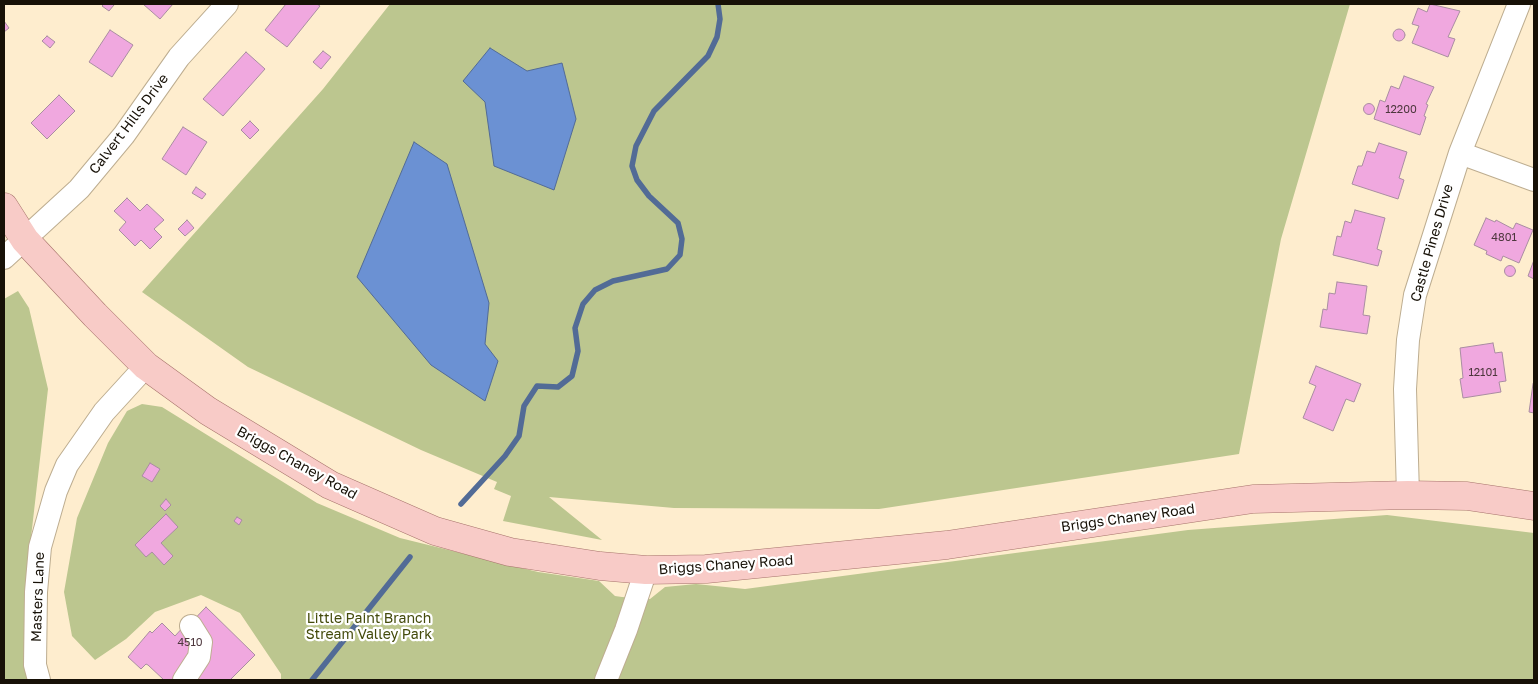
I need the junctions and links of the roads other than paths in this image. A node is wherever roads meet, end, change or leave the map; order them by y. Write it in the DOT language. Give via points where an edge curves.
graph roads {
  1 [pos="227,4"];
  2 [pos="1519,4"];
  3 [pos="1460,153"];
  4 [pos="1534,180"];
  5 [pos="4,207"];
  6 [pos="25,240"];
  7 [pos="4,258"];
  8 [pos="146,366"];
  9 [pos="1408,495"];
  10 [pos="1534,506"];
  11 [pos="646,570"];
  12 [pos="191,626"];
  13 [pos="39,680"];
  14 [pos="184,680"];
  15 [pos="606,680"];
  1 -- 6 [label="street, Calvert Hills Drive" via="178,57 124,135 80,189"];
  2 -- 3 [label="street, Castle Pines Drive"];
  3 -- 4 [label="street"];
  3 -- 9 [label="street, Castle Pines Drive" via="1415,295 1408,340 1405,389"];
  5 -- 6 [label="main road, Briggs Chaney Road"];
  6 -- 7 [label="street, Calvert Hills Drive"];
  6 -- 8 [label="main road, Briggs Chaney Road"];
  8 -- 11 [label="main road, Briggs Chaney Road" via="208,411 314,476 435,531 520,554"];
  8 -- 13 [label="street, Masters Lane" via="104,412 67,466 56,491 40,546 38,565 35,665"];
  9 -- 10 [label="main road, Briggs Chaney Road" via="1468,496"];
  9 -- 11 [label="main road, Briggs Chaney Road" via="1253,500 947,545 706,569"];
  11 -- 15 [label="street"];
  12 -- 14 [label="street" via="201,642 199,657"];
}
